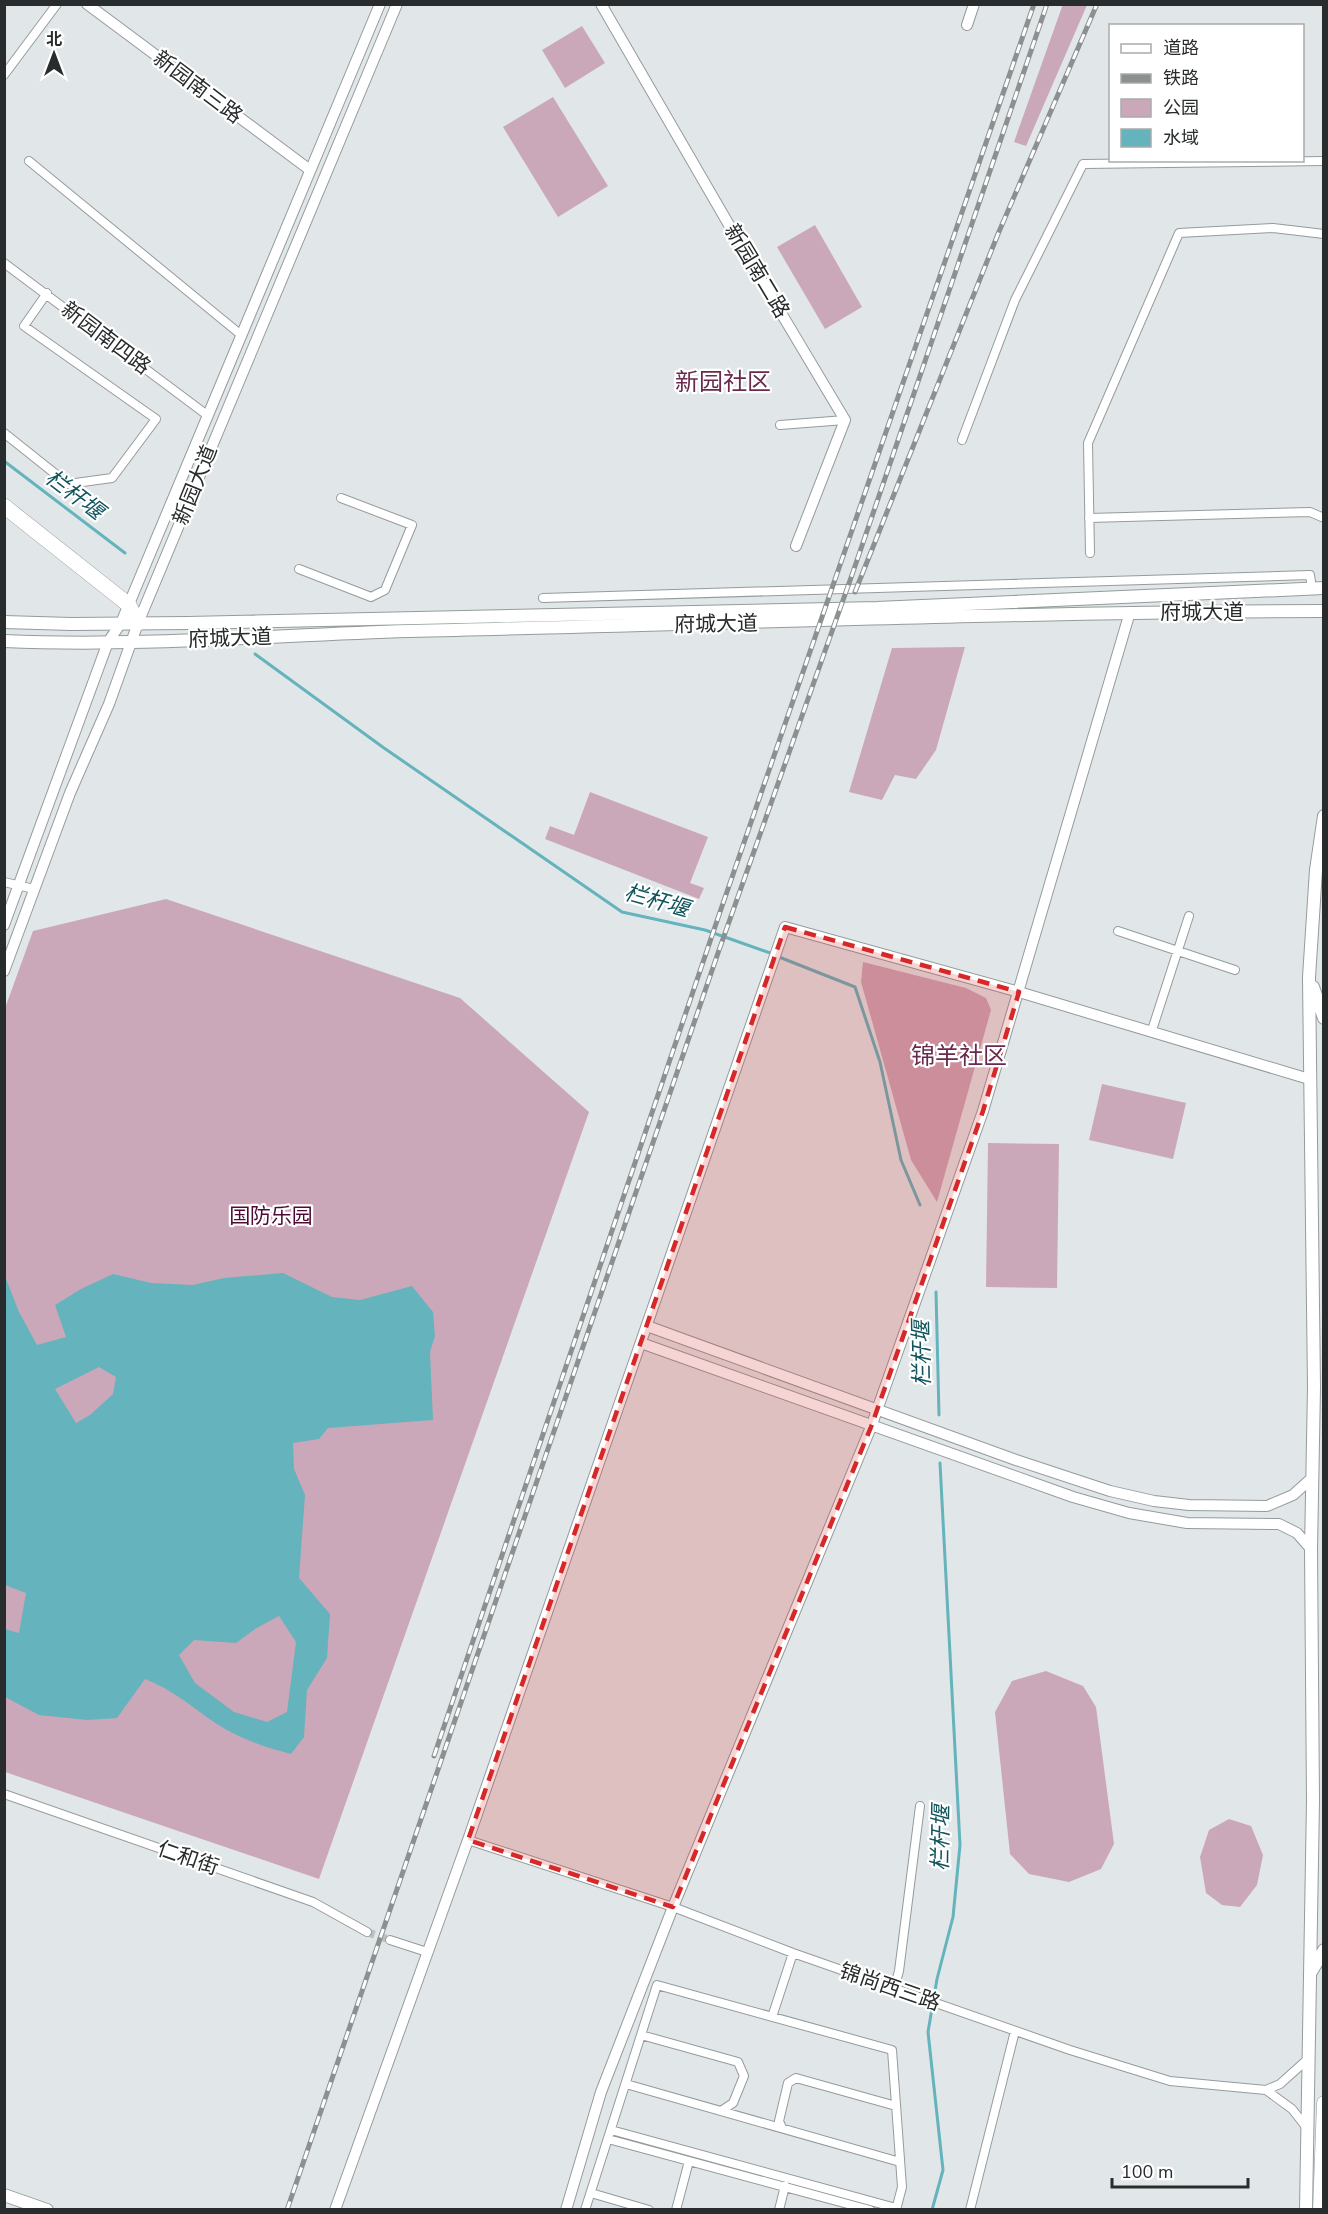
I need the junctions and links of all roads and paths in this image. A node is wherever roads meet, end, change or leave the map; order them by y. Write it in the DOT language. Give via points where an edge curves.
graph roads {
  1 [pos="57,4"];
  2 [pos="87,4"];
  3 [pos="380,4"];
  4 [pos="397,4"];
  5 [pos="601,4"];
  6 [pos="974,4"];
  7 [pos="967,25"];
  8 [pos="4,75"];
  9 [pos="1304,161"];
  10 [pos="1323,161"];
  11 [pos="29,162"];
  12 [pos="1243,162"];
  13 [pos="310,170"];
  14 [pos="1323,234"];
  15 [pos="4,263"];
  16 [pos="47,293"];
  17 [pos="240,334"];
  18 [pos="207,415"];
  19 [pos="845,420"];
  20 [pos="780,425"];
  21 [pos="4,433"];
  22 [pos="962,440"];
  23 [pos="341,498"];
  24 [pos="4,506"];
  25 [pos="1089,518"];
  26 [pos="1323,518"];
  27 [pos="796,546"];
  28 [pos="1090,553"];
  29 [pos="299,569"];
  30 [pos="1318,588"];
  31 [pos="543,598"];
  32 [pos="129,605"];
  33 [pos="1323,611"];
  34 [pos="1130,612"];
  35 [pos="4,622"];
  36 [pos="121,623"];
  37 [pos="138,623"];
  38 [pos="4,641"];
  39 [pos="132,641"];
  40 [pos="108,642"];
  41 [pos="1323,816"];
  42 [pos="4,882"];
  43 [pos="18,885"];
  44 [pos="34,889"];
  45 [pos="1189,916"];
  46 [pos="4,925"];
  47 [pos="1118,931"];
  48 [pos="1177,952"];
  49 [pos="1235,970"];
  50 [pos="4,971"];
  51 [pos="1309,977"];
  52 [pos="1019,992"];
  53 [pos="1323,1018"];
  54 [pos="1152,1030"];
  55 [pos="1309,1079"];
  56 [pos="647,1326"];
  57 [pos="641,1343"];
  58 [pos="1323,1366"];
  59 [pos="1314,1387"];
  60 [pos="877,1409"];
  61 [pos="871,1427"];
  62 [pos="1313,1477"];
  63 [pos="1311,1549"];
  64 [pos="4,1794"];
  65 [pos="920,1806"];
  66 [pos="468,1840"];
  67 [pos="673,1907"];
  68 [pos="367,1932"];
  69 [pos="390,1940"];
  70 [pos="1323,1950"];
  71 [pos="427,1952"];
  72 [pos="793,1953"];
  73 [pos="1310,1974"];
  74 [pos="894,1989"];
  75 [pos="772,2017"];
  76 [pos="1015,2031"];
  77 [pos="641,2035"];
  78 [pos="1310,2057"];
  79 [pos="626,2084"];
  80 [pos="1266,2090"];
  81 [pos="1323,2103"];
  82 [pos="896,2106"];
  83 [pos="721,2111"];
  84 [pos="782,2128"];
  85 [pos="1308,2129"];
  86 [pos="611,2130"];
  87 [pos="608,2139"];
  88 [pos="689,2161"];
  89 [pos="900,2162"];
  90 [pos="785,2186"];
  91 [pos="591,2193"];
  92 [pos="4,2194"];
  93 [pos="896,2209"];
  94 [pos="47,2210"];
  95 [pos="335,2210"];
  96 [pos="566,2210"];
  97 [pos="585,2210"];
  98 [pos="649,2210"];
  99 [pos="676,2210"];
  100 [pos="779,2210"];
  101 [pos="870,2210"];
  102 [pos="970,2210"];
  103 [pos="1306,2210"];
  104 [pos="1320,2210"];
  1 -- 8 [label="street"];
  2 -- 13 [label="street, 新园南三路"];
  3 -- 13 [label="street, 新园大道"];
  4 -- 37 [label="street, 新园大道"];
  5 -- 19 [label="street, 新园南二路"];
  6 -- 7 [label="street"];
  9 -- 10 [label="street"];
  11 -- 17 [label="street"];
  12 -- 22 [label="street" via="1083,164 1016,300"];
  13 -- 17 [label="street, 新园大道"];
  14 -- 25 [label="street" via="1273,228 1179,233 1088,443"];
  15 -- 16 [label="street, 新园南四路"];
  16 -- 18 [label="street, 新园南四路"];
  16 -- 21 [label="street" via="24,326 156,419 112,478 68,483"];
  17 -- 18 [label="street, 新园大道"];
  18 -- 32 [label="street, 新园大道"];
  19 -- 20 [label="street"];
  19 -- 27 [label="street"];
  23 -- 29 [label="street" via="412,525 386,590 371,597"];
  24 -- 32 [label="highway"];
  25 -- 26 [label="street" via="1310,512"];
  25 -- 28 [label="street"];
  30 -- 31 [label="street" via="1310,575"];
  30 -- 37 [label="main road, 府城大道" via="877,608"];
  32 -- 36 [label="street, 新园大道"];
  32 -- 37 [label="highway"];
  33 -- 34 [label="main road, 府城大道"];
  34 -- 39 [label="main road, 府城大道"];
  34 -- 52 [label="street"];
  35 -- 36 [label="main road, 府城大道"];
  36 -- 37 [label="main road, 府城大道"];
  36 -- 40 [label="street, 新园大道"];
  37 -- 39 [label="street, 新园大道"];
  38 -- 40 [label="main road, 府城大道"];
  39 -- 40 [label="main road, 府城大道"];
  39 -- 44 [label="street, 新园大道"];
  40 -- 43 [label="street, 新园大道"];
  41 -- 51 [label="main road"];
  42 -- 43 [label="street"];
  43 -- 44 [label="street"];
  43 -- 46 [label="street, 新园大道"];
  44 -- 50 [label="street, 新园大道"];
  45 -- 48 [label="street"];
  47 -- 48 [label="street"];
  48 -- 49 [label="street"];
  48 -- 54 [label="street"];
  51 -- 53 [label="main road"];
  51 -- 55 [label="main road"];
  52 -- 54 [label="street"];
  52 -- 56 [label="street" via="785,927"];
  52 -- 60 [label="street" via="983,1111"];
  54 -- 55 [label="street"];
  55 -- 59 [label="main road"];
  56 -- 57 [label="street"];
  56 -- 60 [label="street"];
  57 -- 61 [label="street"];
  57 -- 66 [label="street"];
  58 -- 59 [label="main road"];
  59 -- 62 [label="main road"];
  60 -- 61 [label="street"];
  60 -- 62 [label="street" via="1086,1484 1154,1501 1268,1506 1293,1495"];
  61 -- 63 [label="street" via="1129,1513 1187,1523 1279,1524 1297,1533"];
  61 -- 67 [label="street"];
  62 -- 63 [label="main road"];
  63 -- 73 [label="main road" via="1314,1801"];
  64 -- 68 [label="street, 仁和街" via="313,1902"];
  65 -- 74 [label="street"];
  66 -- 67 [label="street, 锦尚西三路"];
  66 -- 71 [label="street"];
  67 -- 72 [label="street, 锦尚西三路"];
  67 -- 96 [label="street" via="602,2092"];
  69 -- 71 [label="street"];
  70 -- 73 [label="main road"];
  71 -- 95 [label="street"];
  72 -- 74 [label="street, 锦尚西三路"];
  72 -- 75 [label="street"];
  73 -- 78 [label="main road"];
  74 -- 76 [label="street, 锦尚西三路"];
  75 -- 77 [label="street" via="657,1985"];
  75 -- 82 [label="street" via="892,2050"];
  76 -- 80 [label="street, 锦尚西三路" via="1170,2081"];
  76 -- 102 [label="street"];
  77 -- 79 [label="street"];
  77 -- 83 [label="street" via="738,2062 744,2076 733,2103"];
  78 -- 80 [label="street" via="1285,2080"];
  78 -- 85 [label="main road"];
  79 -- 83 [label="street"];
  79 -- 86 [label="street"];
  80 -- 85 [label="street" via="1292,2109"];
  81 -- 104 [label="highway"];
  82 -- 84 [label="street" via="796,2078 788,2083 779,2121"];
  82 -- 89 [label="street"];
  83 -- 84 [label="street"];
  84 -- 89 [label="street"];
  85 -- 103 [label="main road"];
  86 -- 87 [label="street"];
  86 -- 93 [label="street"];
  87 -- 88 [label="street"];
  87 -- 91 [label="street"];
  88 -- 90 [label="street"];
  88 -- 99 [label="street"];
  89 -- 93 [label="street" via="902,2187"];
  90 -- 100 [label="street"];
  90 -- 101 [label="street"];
  91 -- 97 [label="street"];
  91 -- 98 [label="street"];
  92 -- 94 [label="main road"];
}
